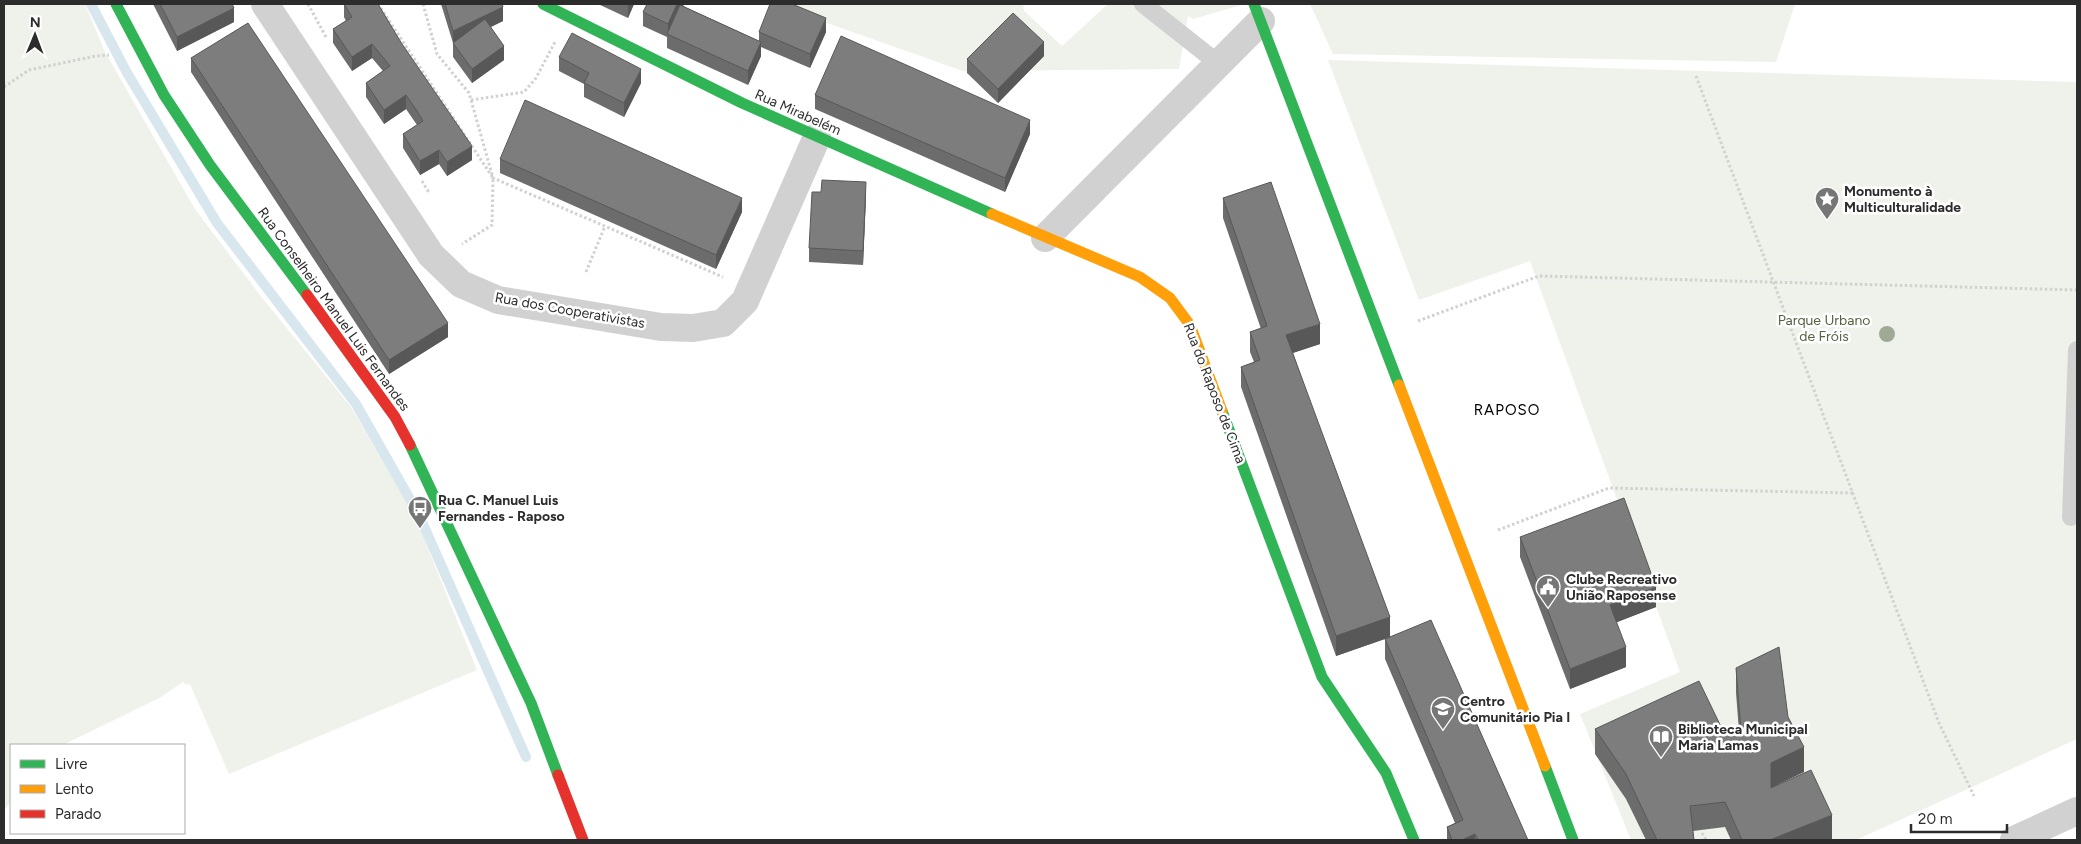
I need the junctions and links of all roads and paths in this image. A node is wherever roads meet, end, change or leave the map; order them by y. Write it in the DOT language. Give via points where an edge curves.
graph roads {
  1 [pos="116,4"];
  2 [pos="265,4"];
  3 [pos="378,4"];
  4 [pos="423,4"];
  5 [pos="542,4"];
  6 [pos="1143,4"];
  7 [pos="1258,13"];
  8 [pos="569,17"];
  9 [pos="96,56"];
  10 [pos="1219,64"];
  11 [pos="1696,76"];
  12 [pos="4,87"];
  13 [pos="471,100"];
  14 [pos="817,137"];
  15 [pos="493,178"];
  16 [pos="604,226"];
  17 [pos="1045,238"];
  18 [pos="436,260"];
  19 [pos="586,272"];
  20 [pos="1773,283"];
  21 [pos="750,289"];
  22 [pos="2077,290"];
  23 [pos="1418,321"];
  24 [pos="2077,350"];
  25 [pos="1853,493"];
  26 [pos="2071,517"];
  27 [pos="1498,530"];
  28 [pos="1974,796"];
  29 [pos="2077,811"];
  30 [pos="1702,833"];
  31 [pos="583,840"];
  32 [pos="1414,840"];
  33 [pos="1572,840"];
  34 [pos="1706,840"];
  35 [pos="2014,840"];
  1 -- 31 [label="street, Rua Conselheiro Manuel Luis Fernandes" via="164,95 210,165 395,417 531,703"];
  2 -- 18 [label="street, Rua dos Cooperativistas"];
  3 -- 15 [label="path"];
  4 -- 13 [label="path" via="436,54 470,93"];
  5 -- 8 [label="street, Rua Mirabelém"];
  6 -- 10 [label="lane"];
  7 -- 10 [label="street"];
  7 -- 33 [label="street"];
  8 -- 13 [label="path" via="536,78 524,92"];
  8 -- 14 [label="street, Rua Mirabelém"];
  9 -- 12 [label="path" via="29,70"];
  10 -- 17 [label="street"];
  11 -- 20 [label="path"];
  13 -- 15 [label="path"];
  14 -- 17 [label="street, Rua Mirabelém"];
  14 -- 21 [label="street, Rua dos Cooperativistas"];
  15 -- 16 [label="path"];
  15 -- 18 [label="path" via="492,225"];
  16 -- 19 [label="path"];
  16 -- 21 [label="path"];
  17 -- 32 [label="street, Rua do Raposo de Cima" via="1155,286 1170,298 1190,325 1322,678 1386,774"];
  18 -- 21 [label="street, Rua dos Cooperativistas" via="461,284 498,300 661,327 693,328 724,323 745,301"];
  20 -- 22 [label="path"];
  20 -- 23 [label="path" via="1539,276"];
  20 -- 25 [label="path"];
  24 -- 26 [label="lane"];
  25 -- 27 [label="path" via="1609,488"];
  25 -- 28 [label="path" via="1939,722"];
  29 -- 35 [label="street"];
  30 -- 34 [label="path"];
}
